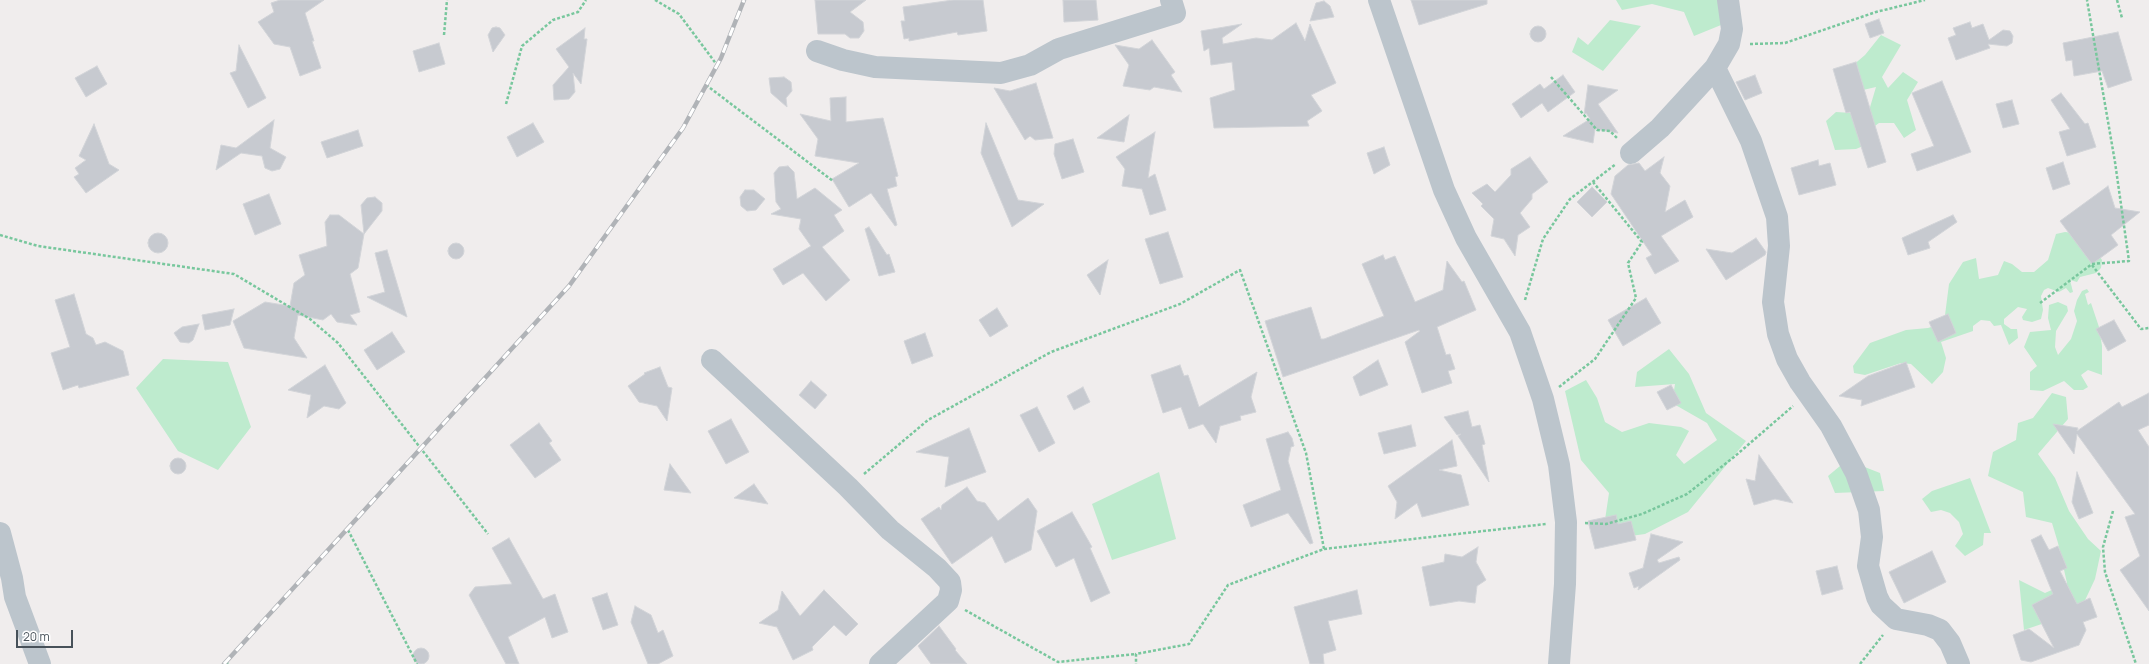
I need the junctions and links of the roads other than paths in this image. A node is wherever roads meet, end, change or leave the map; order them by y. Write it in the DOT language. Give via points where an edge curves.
graph roads {
  1 [pos="1171,0"];
  2 [pos="1379,0"];
  3 [pos="1728,0"];
  4 [pos="817,52"];
  5 [pos="1715,68"];
  6 [pos="1631,153"];
  7 [pos="712,360"];
  8 [pos="0,533"];
  9 [pos="40,664"];
  10 [pos="880,664"];
  11 [pos="1559,664"];
  12 [pos="1959,664"];
  1 -- 4 [label="street" via="1175,13 1059,49 1030,65 1001,73 875,67"];
  2 -- 11 [label="street" via="1444,190 1466,238 1520,332 1543,399 1559,465 1566,522 1565,584"];
  3 -- 5 [label="street" via="1732,29 1729,44"];
  5 -- 6 [label="street" via="1660,128"];
  5 -- 12 [label="street" via="1751,141 1777,216 1779,246 1773,290 1775,318 1787,359 1831,426 1856,473 1869,510 1871,523 1868,566 1872,585 1881,605 1896,619 1940,630 1950,643"];
  7 -- 10 [label="street" via="848,487 890,530 950,582 948,601"];
  8 -- 9 [label="street" via="15,597"];
}
